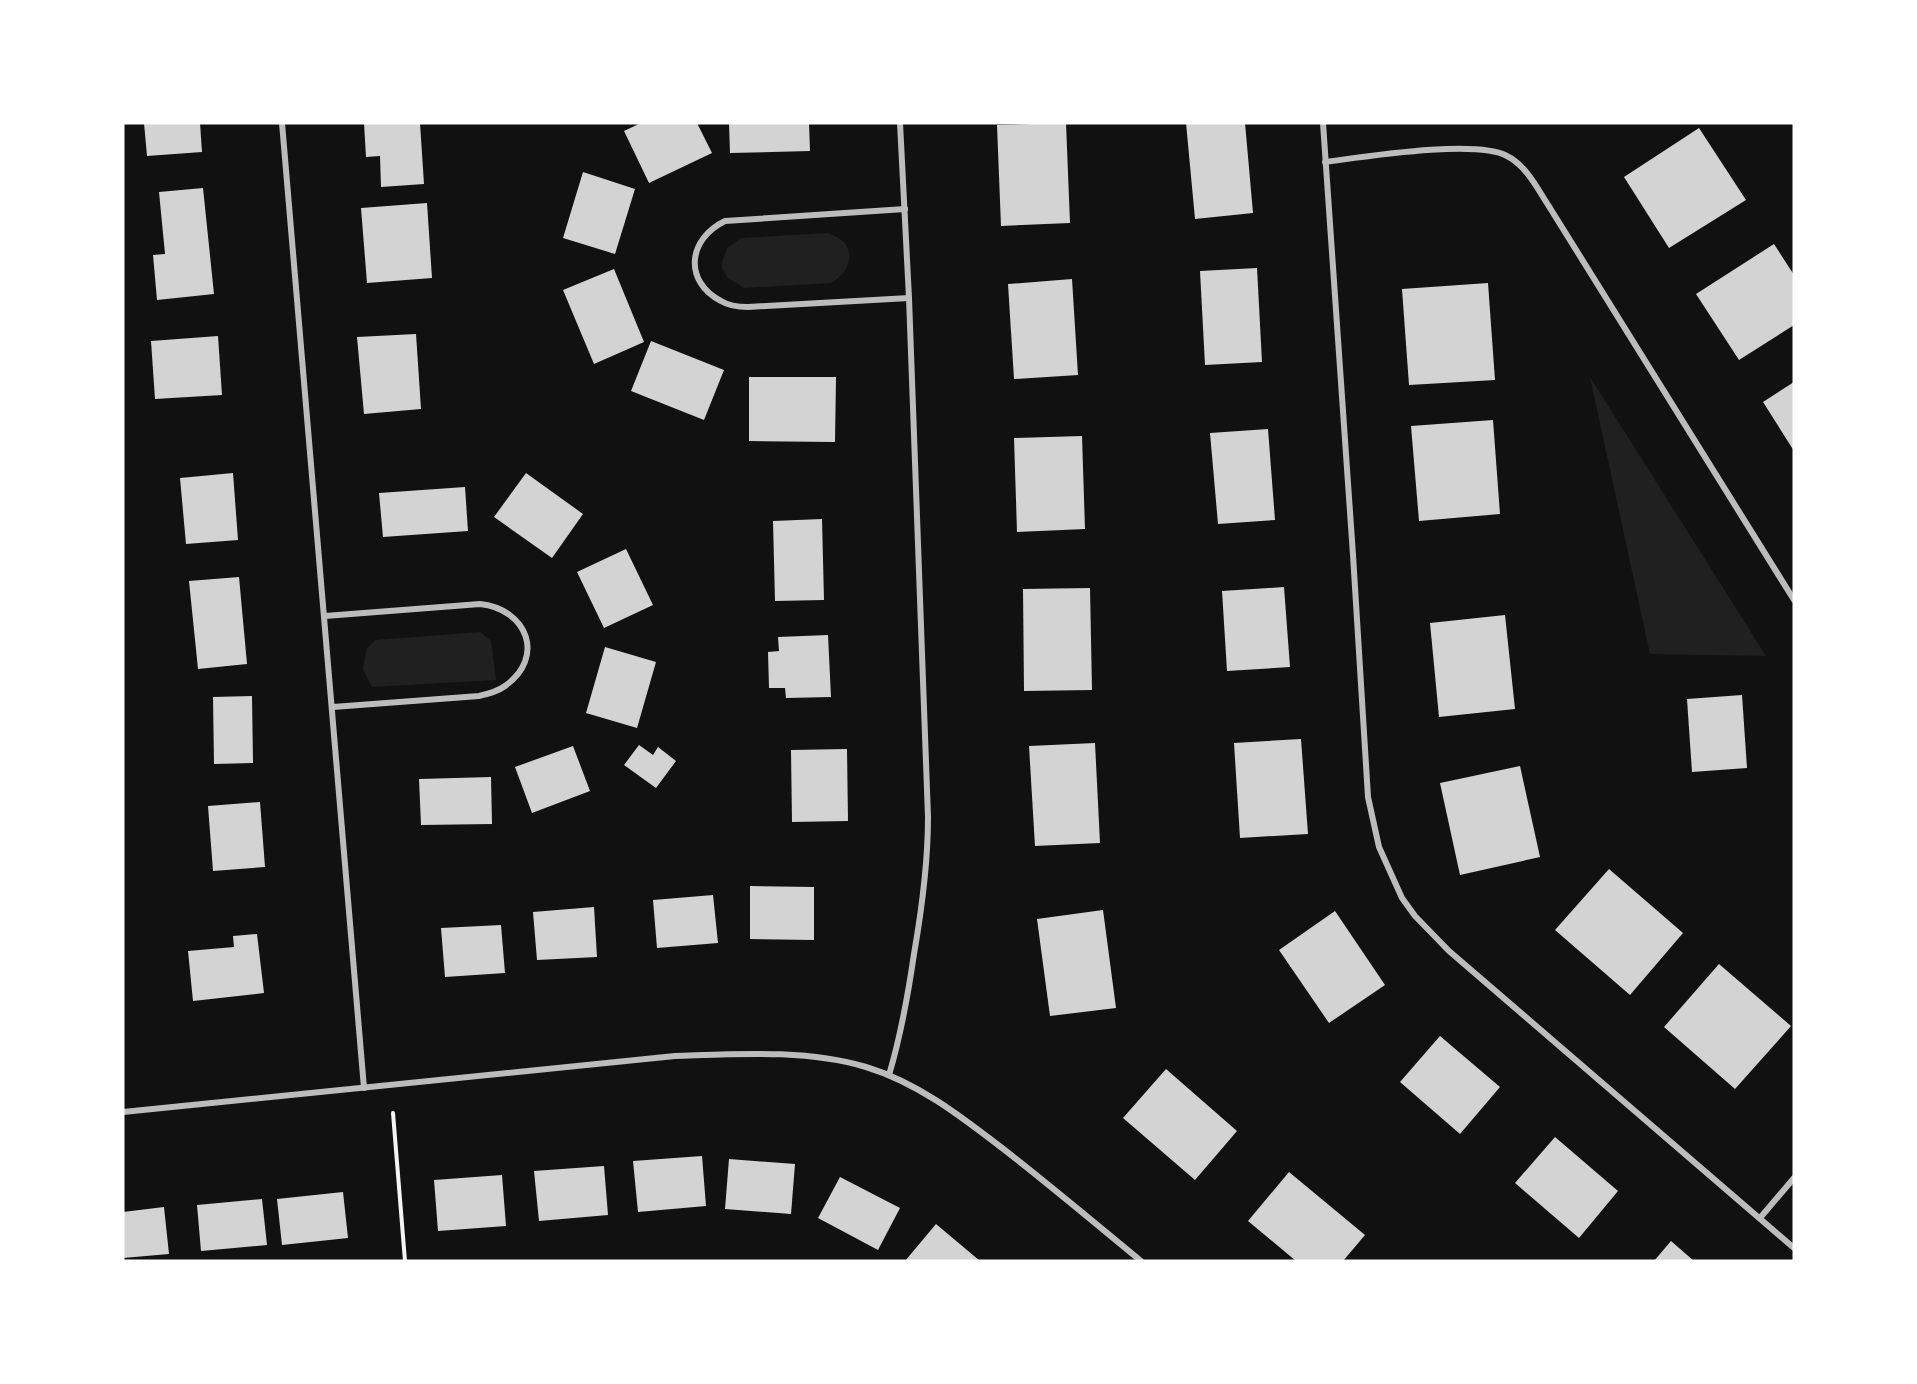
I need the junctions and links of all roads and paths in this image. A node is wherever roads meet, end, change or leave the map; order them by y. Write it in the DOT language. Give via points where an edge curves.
graph roads {
  1 [pos="282,123"];
  2 [pos="900,123"];
  3 [pos="1323,123"];
  4 [pos="1325,162"];
  5 [pos="905,209"];
  6 [pos="909,298"];
  7 [pos="1794,600"];
  8 [pos="325,616"];
  9 [pos="333,707"];
  10 [pos="889,1075"];
  11 [pos="364,1088"];
  12 [pos="123,1112"];
  13 [pos="393,1113"];
  14 [pos="1794,1178"];
  15 [pos="1760,1218"];
  16 [pos="1794,1248"];
  17 [pos="405,1261"];
  18 [pos="1141,1261"];
  1 -- 8 [label="street"];
  2 -- 5 [label="street"];
  3 -- 4 [label="street"];
  4 -- 7 [label="street" via="1479,149 1505,154 1521,166"];
  4 -- 15 [label="street" via="1368,797 1379,848 1402,898 1449,951"];
  5 -- 6 [label="street"];
  5 -- 6 [label="street" via="725,221 703,237 695,261 702,286 721,302 733,306"];
  6 -- 10 [label="street" via="928,856 904,1022"];
  8 -- 9 [label="street"];
  8 -- 9 [label="street" via="494,606 520,624 528,646 521,670 504,688 493,692"];
  9 -- 11 [label="street"];
  10 -- 11 [label="street" via="832,1060 734,1054 675,1056"];
  10 -- 18 [label="street" via="921,1090 988,1137"];
  11 -- 12 [label="street"];
  13 -- 17 [label="path"];
  14 -- 15 [label="street"];
  15 -- 16 [label="street"];
}
